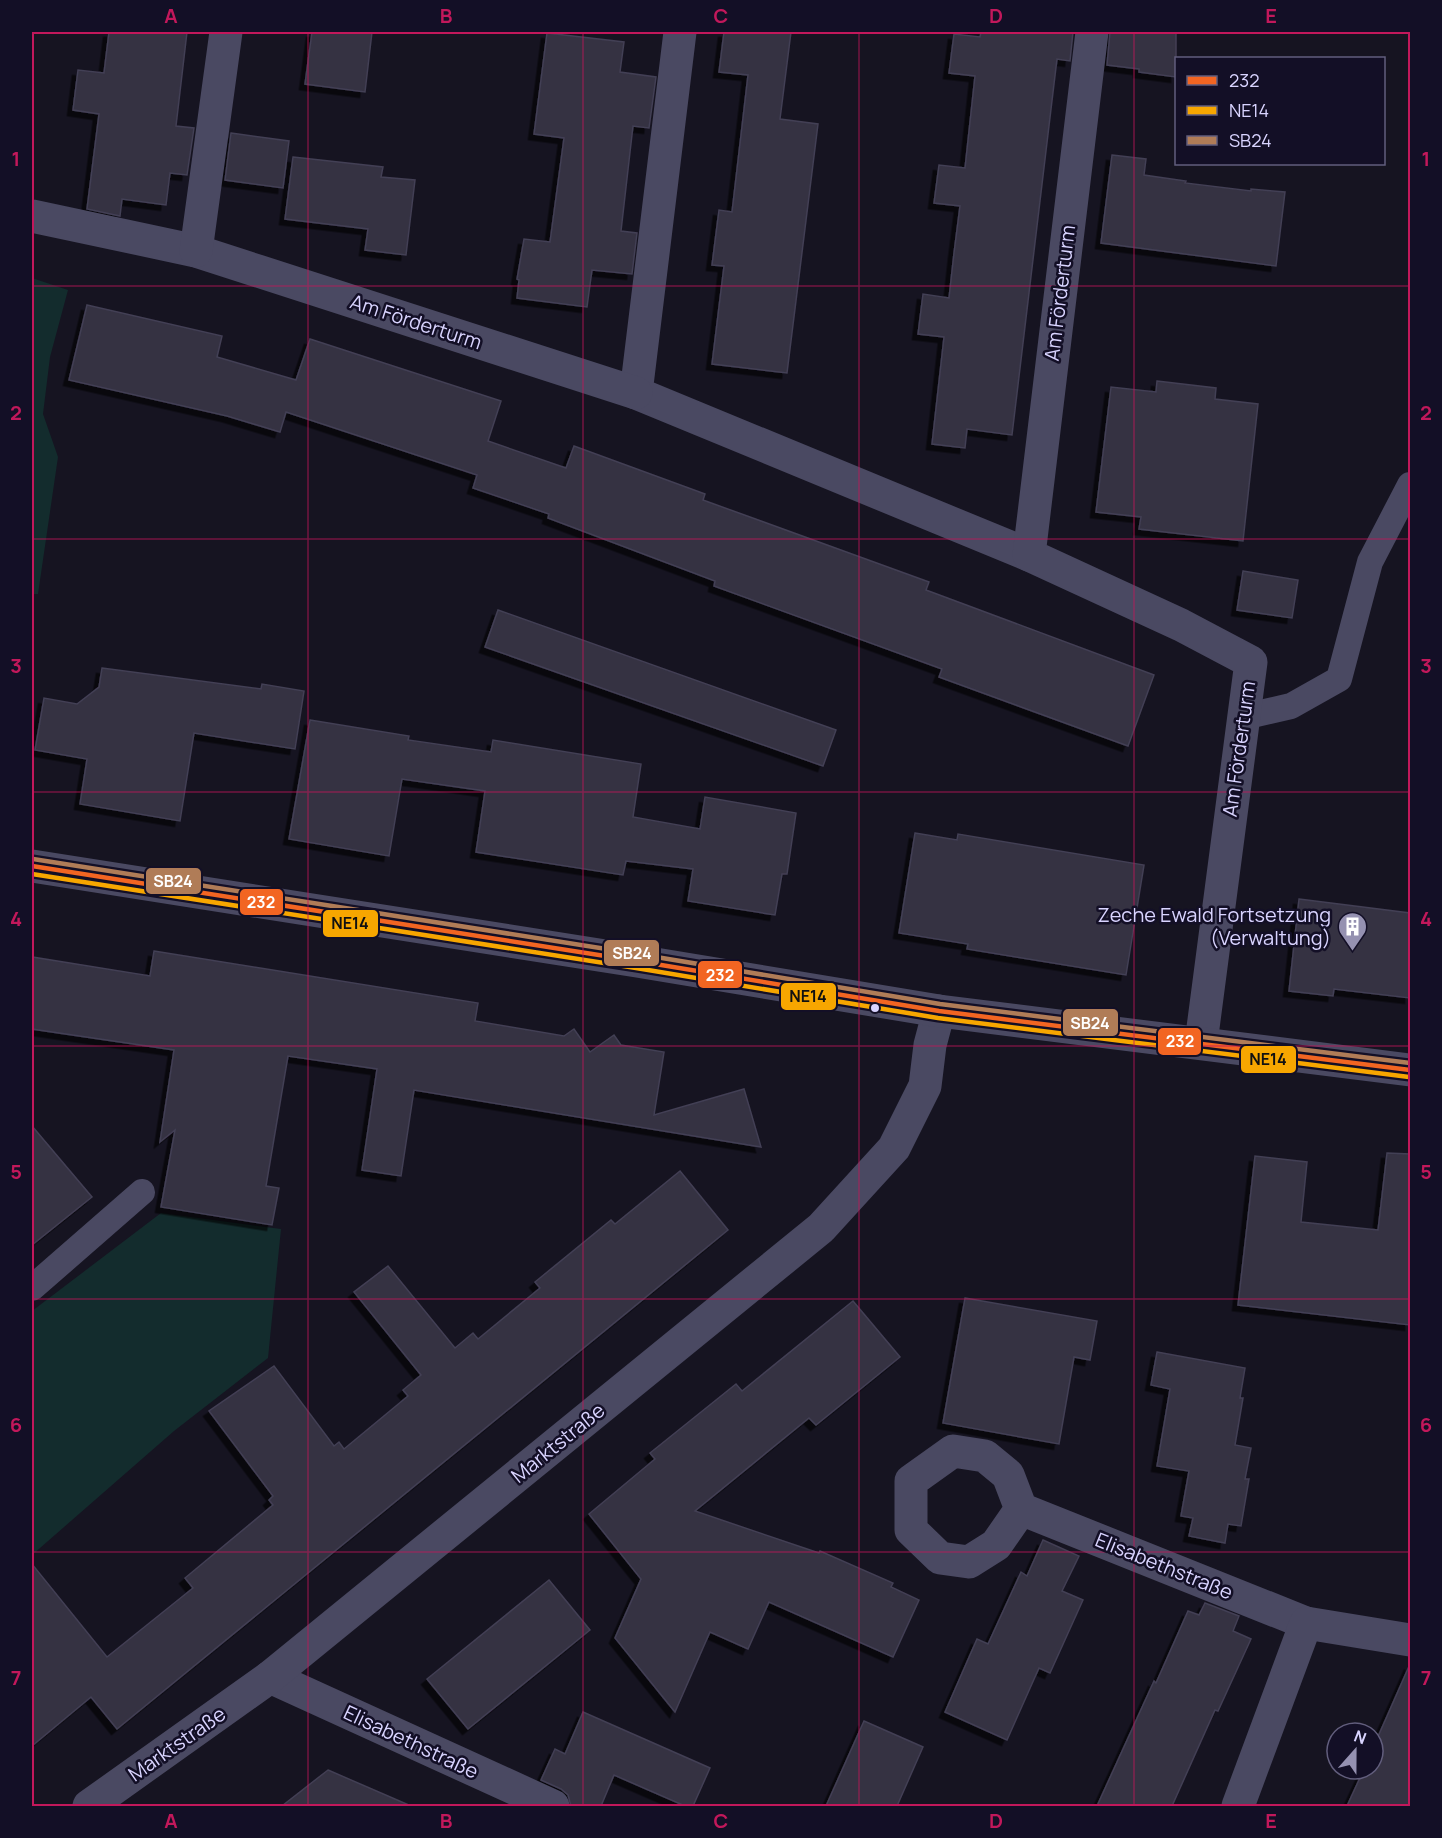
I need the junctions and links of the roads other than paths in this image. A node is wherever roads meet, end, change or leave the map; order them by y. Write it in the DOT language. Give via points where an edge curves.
graph roads {
  1 [pos="226,32"];
  2 [pos="680,32"];
  3 [pos="1092,32"];
  4 [pos="32,216"];
  5 [pos="196,250"];
  6 [pos="636,393"];
  7 [pos="1410,485"];
  8 [pos="1029,555"];
  9 [pos="1243,717"];
  10 [pos="32,866"];
  11 [pos="939,1011"];
  12 [pos="1201,1043"];
  13 [pos="1410,1070"];
  14 [pos="142,1192"];
  15 [pos="32,1288"];
  16 [pos="1021,1509"];
  17 [pos="1306,1623"];
  18 [pos="1410,1640"];
  19 [pos="270,1677"];
  20 [pos="89,1806"];
  21 [pos="553,1806"];
  22 [pos="1238,1806"];
  1 -- 5 [label="street"];
  2 -- 6 [label="street"];
  3 -- 8 [label="street, Am Förderturm"];
  4 -- 5 [label="street, Am Förderturm"];
  5 -- 6 [label="street, Am Förderturm"];
  6 -- 8 [label="street, Am Förderturm"];
  7 -- 9 [label="lane" via="1370,562 1339,679 1291,706"];
  8 -- 9 [label="street, Am Förderturm" via="1251,662"];
  9 -- 12 [label="street, Am Förderturm"];
  10 -- 11 [label="street"];
  11 -- 12 [label="street"];
  11 -- 19 [label="street, Marktstraße" via="925,1086 894,1148 821,1228"];
  12 -- 13 [label="street"];
  14 -- 15 [label="lane"];
  16 -- 17 [label="street, Elisabethstraße"];
  17 -- 18 [label="street, Elisabethstraße"];
  17 -- 22 [label="street"];
  19 -- 20 [label="street, Marktstraße"];
  19 -- 21 [label="street, Elisabethstraße"];
}
